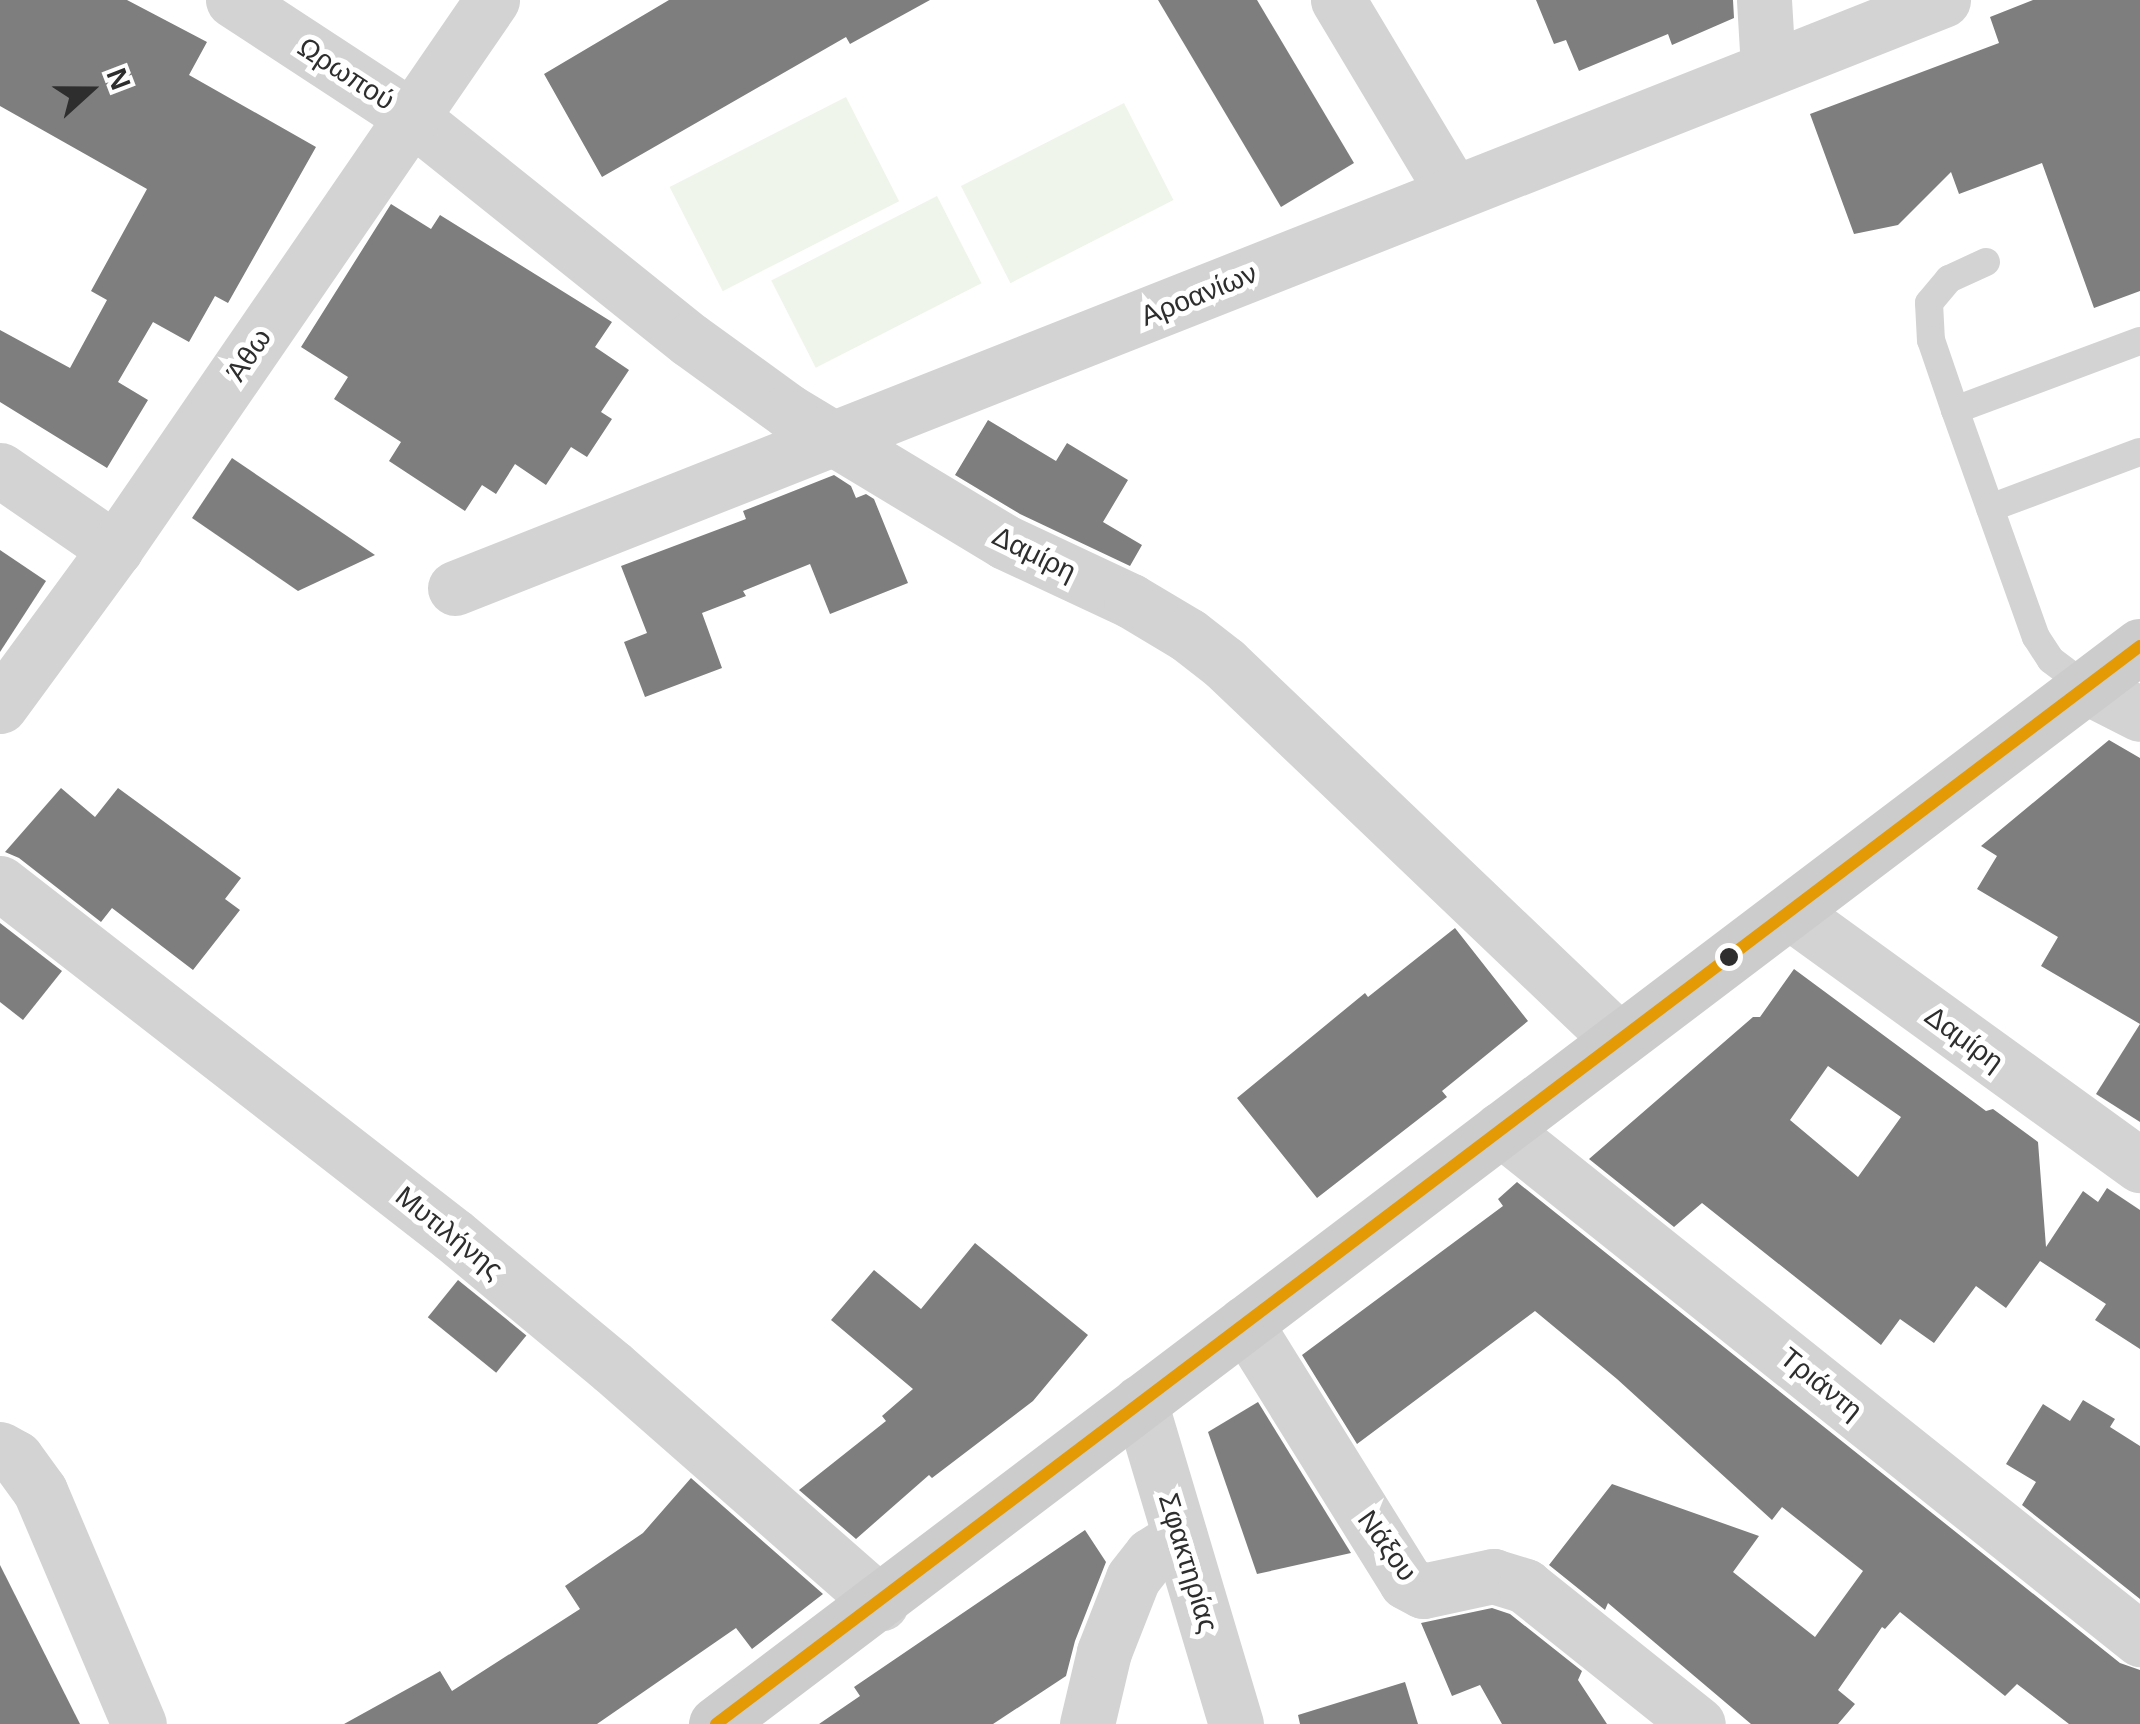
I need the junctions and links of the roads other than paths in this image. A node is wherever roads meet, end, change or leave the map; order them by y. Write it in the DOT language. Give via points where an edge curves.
graph roads {
  1 [pos="232,0"];
  2 [pos="492,0"];
  3 [pos="1338,0"];
  4 [pos="1764,0"];
  5 [pos="1943,0"];
  6 [pos="1768,68"];
  7 [pos="409,115"];
  8 [pos="1453,192"];
  9 [pos="1986,262"];
  10 [pos="2140,341"];
  11 [pos="1955,410"];
  12 [pos="835,441"];
  13 [pos="2140,452"];
  14 [pos="0,470"];
  15 [pos="1990,508"];
  16 [pos="115,549"];
  17 [pos="455,588"];
  18 [pos="2140,646"];
  19 [pos="2087,687"];
  20 [pos="0,706"];
  21 [pos="2140,714"];
  22 [pos="0,883"];
  23 [pos="1790,912"];
  24 [pos="1619,1040"];
  25 [pos="1501,1129"];
  26 [pos="2140,1165"];
  27 [pos="1244,1323"];
  28 [pos="1140,1402"];
  29 [pos="0,1449"];
  30 [pos="1180,1537"];
  31 [pos="881,1603"];
  32 [pos="2140,1640"];
  33 [pos="140,1724"];
  34 [pos="716,1724"];
  35 [pos="1086,1724"];
  36 [pos="1236,1724"];
  37 [pos="1698,1724"];
  1 -- 7 [label="street, Ωρωπού"];
  2 -- 7 [label="street, Άθω"];
  3 -- 8 [label="street"];
  4 -- 6 [label="street"];
  5 -- 6 [label="street, Αροανίων"];
  6 -- 8 [label="street, Αροανίων"];
  7 -- 12 [label="street, Δαμίρη" via="690,340"];
  7 -- 16 [label="street, Άθω"];
  8 -- 12 [label="street, Αροανίων"];
  9 -- 11 [label="lane" via="1949,279 1929,303 1931,340"];
  10 -- 11 [label="lane"];
  11 -- 15 [label="lane"];
  12 -- 17 [label="street, Αροανίων"];
  12 -- 24 [label="street, Δαμίρη" via="1005,542 1188,635"];
  13 -- 15 [label="lane"];
  14 -- 16 [label="street"];
  15 -- 19 [label="lane" via="2036,637 2051,660"];
  16 -- 20 [label="street, Άθω"];
  18 -- 19 [label="main road"];
  19 -- 21 [label="street"];
  19 -- 23 [label="main road"];
  22 -- 31 [label="street, Μυτιλήνης" via="452,1235"];
  23 -- 24 [label="main road"];
  23 -- 26 [label="street, Δαμίρη"];
  24 -- 25 [label="main road"];
  25 -- 27 [label="main road"];
  25 -- 32 [label="street, Τριάντη"];
  27 -- 28 [label="main road"];
  27 -- 37 [label="street, Νάξου" via="1406,1582 1424,1591 1493,1576 1525,1586"];
  28 -- 30 [label="street, Σφακτηρίας"];
  28 -- 31 [label="main road"];
  29 -- 33 [label="street" via="16,1458 40,1491"];
  30 -- 35 [label="street" via="1151,1555 1133,1578"];
  30 -- 36 [label="street, Σφακτηρίας"];
  31 -- 34 [label="main road"];
}
